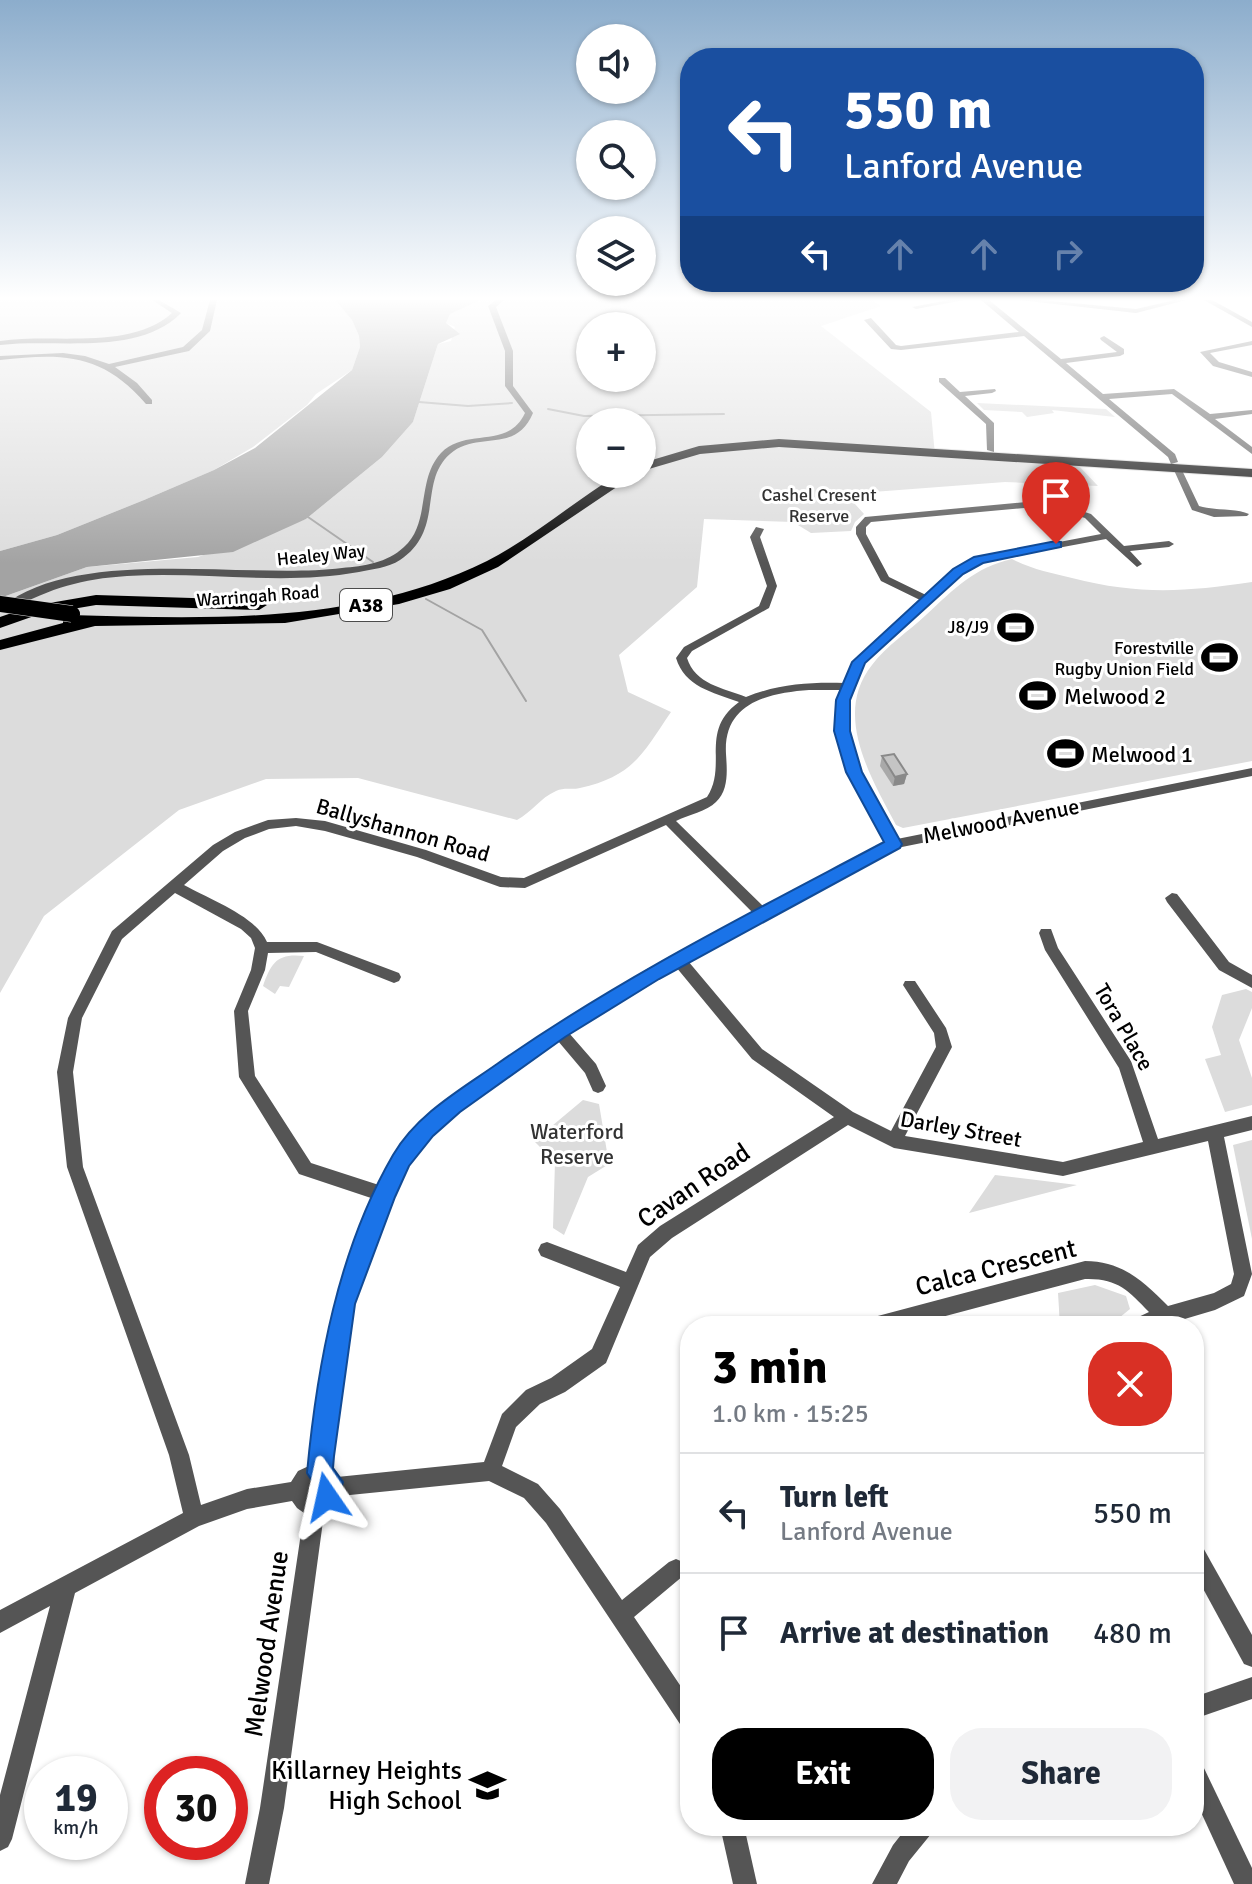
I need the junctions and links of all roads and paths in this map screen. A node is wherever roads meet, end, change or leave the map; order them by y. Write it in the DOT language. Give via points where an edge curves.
graph roads {
  1 [pos="139,388"];
  2 [pos="510,388"];
  3 [pos="952,388"];
  4 [pos="1091,388"];
  5 [pos="992,391"];
  6 [pos="960,394"];
  7 [pos="1102,397"];
  8 [pos="149,402"];
  9 [pos="1252,412"];
  10 [pos="1209,417"];
  11 [pos="1252,451"];
  12 [pos="991,453"];
  13 [pos="656,457"];
  14 [pos="656,463"];
  15 [pos="1175,465"];
  16 [pos="1252,470"];
  17 [pos="593,488"];
  18 [pos="608,488"];
  19 [pos="1244,514"];
  20 [pos="759,529"];
  21 [pos="1109,535"];
  22 [pos="1169,544"];
  23 [pos="1125,549"];
  24 [pos="1137,564"];
  25 [pos="927,600"];
  26 [pos="341,602"];
  27 [pos="0,609"];
  28 [pos="71,617"];
  29 [pos="128,622"];
  30 [pos="0,623"];
  31 [pos="0,645"];
  32 [pos="847,687"];
  33 [pos="747,701"];
  34 [pos="1252,772"];
  35 [pos="669,821"];
  36 [pos="894,844"];
  37 [pos="174,886"];
  38 [pos="1172,898"];
  39 [pos="762,913"];
  40 [pos="1046,933"];
  41 [pos="262,948"];
  42 [pos="679,960"];
  43 [pos="394,977"];
  44 [pos="1252,982"];
  45 [pos="910,985"];
  46 [pos="558,1031"];
  47 [pos="598,1086"];
  48 [pos="847,1117"];
  49 [pos="1252,1123"];
  50 [pos="1215,1133"];
  51 [pos="894,1141"];
  52 [pos="1153,1147"];
  53 [pos="385,1195"];
  54 [pos="547,1250"];
  55 [pos="631,1283"];
  56 [pos="1163,1313"];
  57 [pos="912,1316"];
  58 [pos="1157,1316"];
  59 [pos="490,1471"];
  60 [pos="325,1480"];
  61 [pos="307,1498"];
  62 [pos="194,1518"];
  63 [pos="676,1569"];
  64 [pos="1204,1569"];
  65 [pos="66,1587"];
  66 [pos="620,1615"];
  67 [pos="0,1622"];
  68 [pos="1252,1656"];
  69 [pos="1252,1688"];
  70 [pos="680,1704"];
  71 [pos="1204,1705"];
  72 [pos="1204,1793"];
  73 [pos="734,1836"];
  74 [pos="915,1836"];
  75 [pos="0,1839"];
  76 [pos="257,1884"];
  77 [pos="745,1884"];
  78 [pos="884,1884"];
  79 [pos="1247,1884"];
  1 -- 8 [label="street"];
  2 -- 27 [label="street, Healey Way" via="529,413 526,424 519,432 451,448 443,456 428,484 425,528 393,561 294,577 90,578 56,584"];
  3 -- 6 [label="street"];
  4 -- 7 [label="street"];
  5 -- 6 [label="street"];
  6 -- 12 [label="street" via="990,423"];
  7 -- 10 [label="street" via="1165,389"];
  7 -- 15 [label="street" via="1172,456"];
  9 -- 10 [label="street"];
  10 -- 11 [label="street"];
  12 -- 13 [label="highway" via="768,438 699,445"];
  12 -- 14 [label="highway" via="759,443 699,450"];
  12 -- 15 [label="highway"];
  15 -- 16 [label="highway"];
  15 -- 19 [label="street" via="1195,508"];
  17 -- 26 [label="highway, Warringah Road / A38" via="480,562 419,585"];
  18 -- 29 [label="highway, Warringah Road / A38" via="513,553 435,588 396,599 296,616"];
  20 -- 33 [label="street" via="755,537 772,586 764,608 688,649 681,658 683,671 694,681"];
  21 -- 23 [label="street"];
  21 -- 25 [label="street" via="979,560 958,571"];
  21 -- 25 [label="street" via="1078,511 1047,503 868,519 861,534 885,579"];
  22 -- 23 [label="street"];
  23 -- 24 [label="street"];
  25 -- 32 [label="street" via="859,662"];
  26 -- 28 [label="highway, Warringah Road / A38" via="222,614"];
  26 -- 30 [label="highway" via="237,605 83,599"];
  27 -- 28 [label="highway, Warringah Road / A38"];
  28 -- 29 [label="highway, Warringah Road / A38"];
  29 -- 31 [label="highway" via="48,630"];
  32 -- 33 [label="street" via="788,687"];
  32 -- 36 [label="street" via="842,731 854,772"];
  33 -- 35 [label="street, Ballyshannon Road" via="721,735 719,790 699,808"];
  34 -- 36 [label="street, Melwood Avenue"];
  35 -- 37 [label="street, Ballyshannon Road" via="525,883 500,882 325,826 268,825 218,848"];
  35 -- 39 [label="street"];
  36 -- 39 [label="street, Melwood Avenue"];
  37 -- 41 [label="street" via="246,925"];
  37 -- 62 [label="street, Ballyshannon Road" via="117,935 75,1018 65,1072 75,1167 179,1455"];
  38 -- 44 [label="street" via="1224,966"];
  39 -- 42 [label="street, Melwood Avenue"];
  40 -- 52 [label="street, Tora Place" via="1126,1066"];
  41 -- 43 [label="street" via="317,947"];
  41 -- 53 [label="street" via="241,1011 247,1077 305,1169"];
  42 -- 46 [label="street, Melwood Avenue"];
  42 -- 48 [label="street, Darley Street" via="757,1054"];
  45 -- 51 [label="street" via="941,1032 944,1047"];
  46 -- 47 [label="street" via="591,1069"];
  46 -- 53 [label="street, Melwood Avenue" via="425,1130"];
  48 -- 51 [label="street, Darley Street"];
  48 -- 55 [label="street, Cavan Road" via="666,1232 644,1251"];
  49 -- 50 [label="street, Darley Street"];
  50 -- 52 [label="street, Darley Street"];
  50 -- 56 [label="street" via="1243,1274 1238,1290 1225,1299"];
  51 -- 52 [label="street, Darley Street" via="1063,1169"];
  53 -- 60 [label="street, Melwood Avenue" via="344,1304"];
  54 -- 55 [label="street"];
  55 -- 59 [label="street, Cavan Road" via="599,1356 533,1397 509,1421"];
  56 -- 57 [label="street, Calca Crescent" via="1129,1280 1105,1268"];
  56 -- 58 [label="street"];
  59 -- 60 [label="street"];
  59 -- 66 [label="street" via="531,1491"];
  60 -- 61 [label="street" via="324,1502"];
  61 -- 62 [label="street" via="247,1499"];
  61 -- 76 [label="street, Melwood Avenue" via="283,1735"];
  62 -- 65 [label="street"];
  63 -- 66 [label="street"];
  64 -- 68 [label="street"];
  65 -- 67 [label="street"];
  65 -- 75 [label="street"];
  66 -- 70 [label="street"];
  69 -- 71 [label="street"];
  72 -- 79 [label="street"];
  73 -- 77 [label="street"];
  74 -- 78 [label="street"];
}
